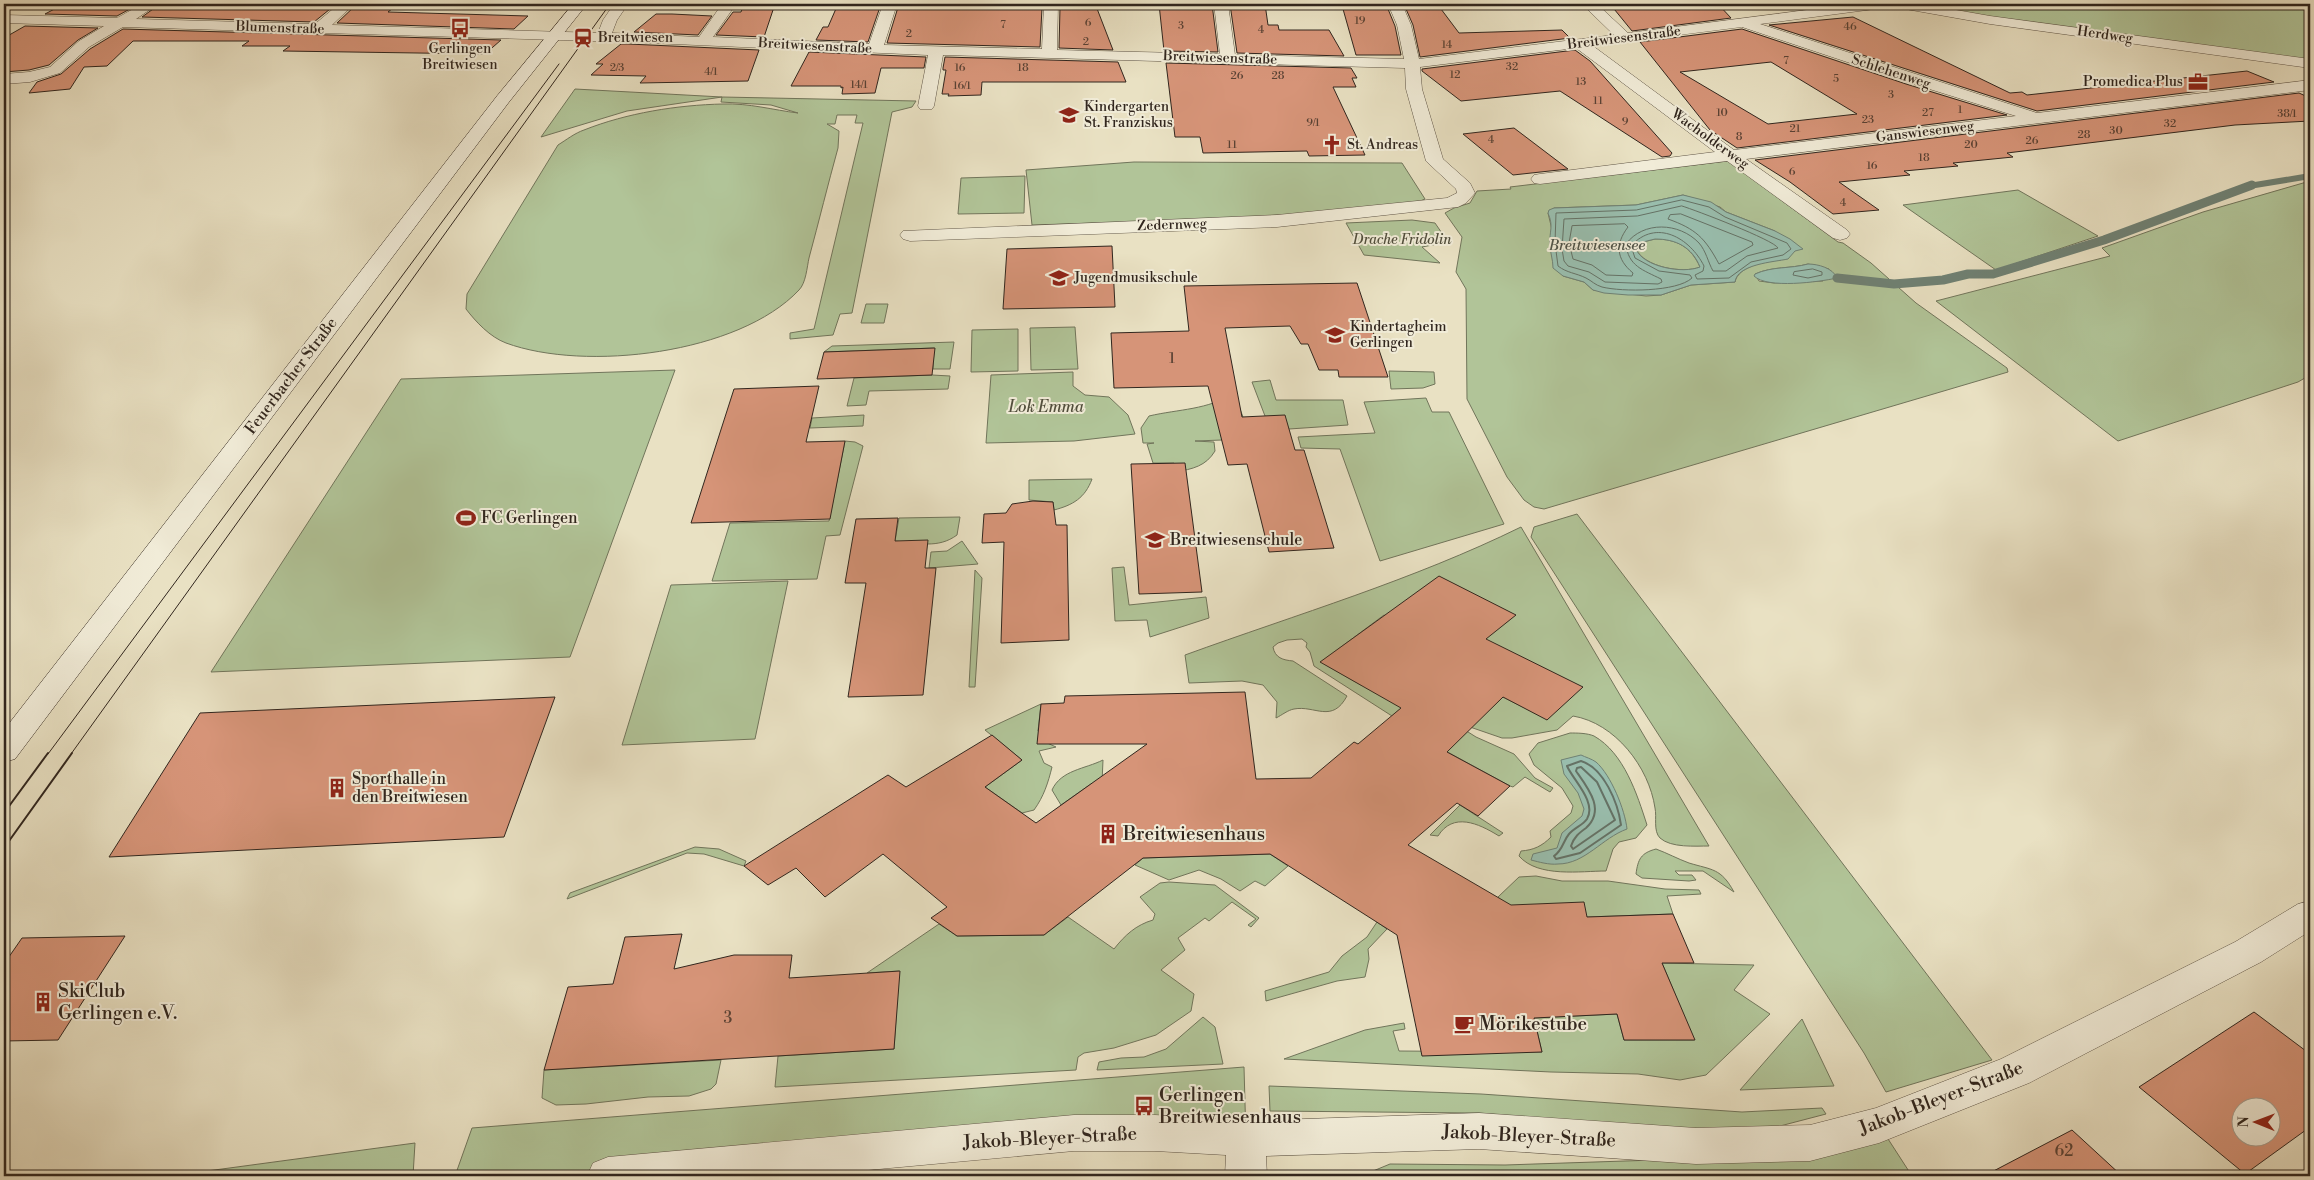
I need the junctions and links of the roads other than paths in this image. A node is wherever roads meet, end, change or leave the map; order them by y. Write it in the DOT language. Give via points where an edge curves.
graph roads {
  1 [pos="152,4"];
  2 [pos="347,4"];
  3 [pos="580,4"];
  4 [pos="621,4"];
  5 [pos="729,4"];
  6 [pos="890,4"];
  7 [pos="1051,4"];
  8 [pos="1221,4"];
  9 [pos="1396,4"];
  10 [pos="1590,4"];
  11 [pos="1882,4"];
  12 [pos="1900,4"];
  13 [pos="4,19"];
  14 [pos="1741,23"];
  15 [pos="117,24"];
  16 [pos="316,30"];
  17 [pos="556,36"];
  18 [pos="603,37"];
  19 [pos="1625,38"];
  20 [pos="703,41"];
  21 [pos="1580,44"];
  22 [pos="875,49"];
  23 [pos="936,50"];
  24 [pos="1049,53"];
  25 [pos="1228,58"];
  26 [pos="1411,64"];
  27 [pos="2310,64"];
  28 [pos="4,79"];
  29 [pos="2310,85"];
  30 [pos="926,106"];
  31 [pos="2041,118"];
  32 [pos="1731,156"];
  33 [pos="1540,179"];
  34 [pos="1840,234"];
  35 [pos="910,235"];
  36 [pos="4,751"];
  37 [pos="2310,914"];
  38 [pos="1246,1158"];
  39 [pos="608,1176"];
  1 -- 15 [label="street"];
  2 -- 16 [label="street"];
  3 -- 17 [label="street, Feuerbacher Straße"];
  4 -- 18 [label="street"];
  5 -- 20 [label="street"];
  6 -- 22 [label="street"];
  7 -- 24 [label="street"];
  8 -- 25 [label="street"];
  9 -- 26 [label="street, Zedernweg" via="1404,25"];
  10 -- 19 [label="street"];
  11 -- 14 [label="street, Breitwiesenstraße"];
  12 -- 27 [label="street, Herdweg" via="1990,20"];
  13 -- 15 [label="street, Blumenstraße"];
  14 -- 19 [label="street, Breitwiesenstraße"];
  14 -- 31 [label="street, Schlehenweg"];
  15 -- 16 [label="street, Blumenstraße"];
  15 -- 28 [label="street" via="84,44 55,70 30,77"];
  16 -- 17 [label="street, Blumenstraße"];
  17 -- 18 [label="street, Breitwiesenstraße"];
  17 -- 36 [label="street, Feuerbacher Straße" via="498,106"];
  18 -- 20 [label="street, Breitwiesenstraße"];
  19 -- 21 [label="street, Breitwiesenstraße"];
  20 -- 22 [label="street, Breitwiesenstraße"];
  21 -- 26 [label="street, Breitwiesenstraße"];
  21 -- 32 [label="street, Wacholderweg"];
  22 -- 23 [label="street, Breitwiesenstraße"];
  23 -- 24 [label="street, Breitwiesenstraße"];
  23 -- 30 [label="street"];
  24 -- 25 [label="street, Breitwiesenstraße"];
  25 -- 26 [label="street, Breitwiesenstraße"];
  26 -- 35 [label="street, Zedernweg" via="1414,89 1435,161 1464,187 1466,193 1453,203 1277,221"];
  29 -- 31 [label="street, Ganswiesenweg"];
  31 -- 32 [label="street, Ganswiesenweg"];
  32 -- 33 [label="street, Ganswiesenweg"];
  32 -- 34 [label="street, Wacholderweg"];
  37 -- 38 [label="street, Jakob-Bleyer-Straße" via="2248,952 2015,1071 1879,1125 1810,1143 1696,1146 1479,1130"];
  38 -- 39 [label="street, Jakob-Bleyer-Straße" via="1155,1133 1074,1133"];
}
